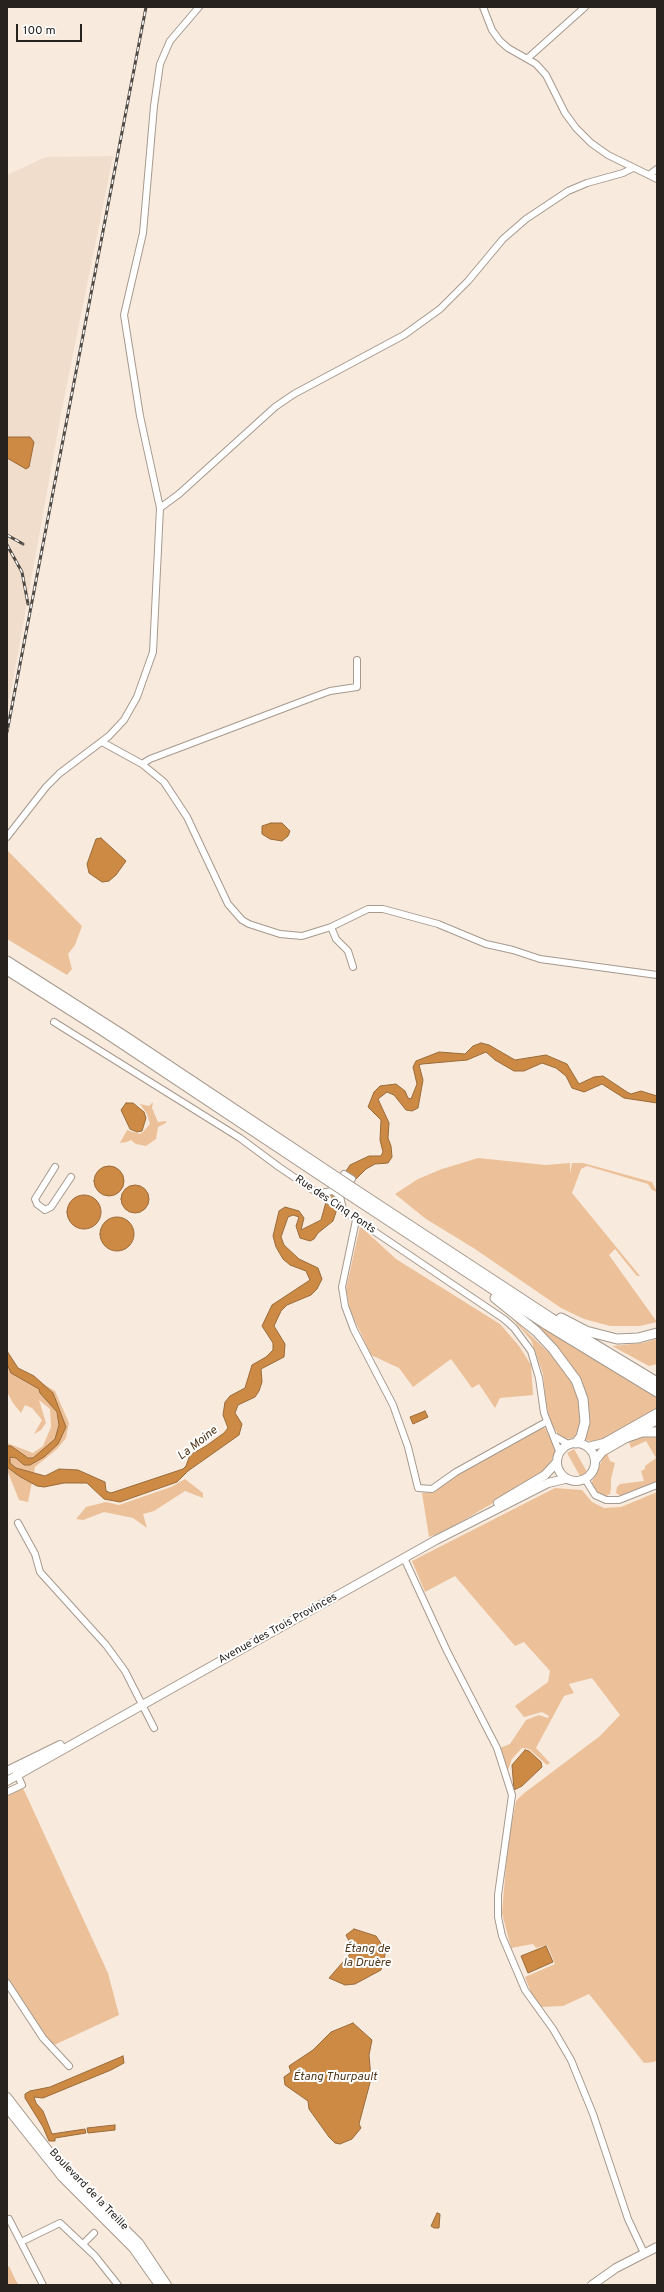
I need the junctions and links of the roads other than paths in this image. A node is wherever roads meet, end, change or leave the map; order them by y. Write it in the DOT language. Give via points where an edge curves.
graph roads {
  1 [pos="199,7"];
  2 [pos="483,7"];
  3 [pos="585,7"];
  4 [pos="528,58"];
  5 [pos="633,168"];
  6 [pos="657,169"];
  7 [pos="649,175"];
  8 [pos="657,179"];
  9 [pos="160,508"];
  10 [pos="357,660"];
  11 [pos="102,742"];
  12 [pos="142,764"];
  13 [pos="7,837"];
  14 [pos="331,927"];
  15 [pos="7,961"];
  16 [pos="353,967"];
  17 [pos="7,970"];
  18 [pos="657,975"];
  19 [pos="54,1022"];
  20 [pos="55,1167"];
  21 [pos="71,1178"];
  22 [pos="337,1182"];
  23 [pos="348,1189"];
  24 [pos="318,1192"];
  25 [pos="345,1211"];
  26 [pos="356,1220"];
  27 [pos="468,1274"];
  28 [pos="498,1283"];
  29 [pos="657,1333"];
  30 [pos="657,1382"];
  31 [pos="657,1392"];
  32 [pos="657,1413"];
  33 [pos="657,1420"];
  34 [pos="546,1422"];
  35 [pos="657,1432"];
  36 [pos="554,1437"];
  37 [pos="622,1440"];
  38 [pos="572,1443"];
  39 [pos="588,1447"];
  40 [pos="560,1451"];
  41 [pos="595,1462"];
  42 [pos="556,1463"];
  43 [pos="565,1478"];
  44 [pos="585,1479"];
  45 [pos="657,1485"];
  46 [pos="18,1523"];
  47 [pos="436,1540"];
  48 [pos="404,1558"];
  49 [pos="142,1705"];
  50 [pos="120,1717"];
  51 [pos="154,1728"];
  52 [pos="8,1771"];
  53 [pos="18,1775"];
  54 [pos="7,1781"];
  55 [pos="7,1792"];
  56 [pos="7,1983"];
  57 [pos="69,2066"];
  58 [pos="7,2096"];
  59 [pos="7,2108"];
  60 [pos="7,2220"];
  61 [pos="94,2233"];
  62 [pos="21,2242"];
  63 [pos="83,2244"];
  64 [pos="657,2247"];
  65 [pos="644,2253"];
  66 [pos="44,2285"];
  67 [pos="118,2285"];
  68 [pos="159,2285"];
  69 [pos="167,2285"];
  70 [pos="592,2285"];
  1 -- 9 [label="street" via="176,32 160,64 142,233 124,315 140,416"];
  2 -- 4 [label="street" via="492,30 500,41"];
  3 -- 4 [label="street"];
  4 -- 5 [label="street" via="546,75 565,113 576,128 597,147"];
  5 -- 7 [label="street"];
  5 -- 9 [label="street" via="568,191 526,219 503,239 468,281 440,309 404,335 294,394 275,407 179,494"];
  6 -- 7 [label="street"];
  7 -- 8 [label="street"];
  9 -- 11 [label="street" via="152,652 132,708"];
  10 -- 12 [label="street" via="357,687 330,691 162,754"];
  11 -- 12 [label="street"];
  11 -- 13 [label="street" via="60,773 46,787"];
  12 -- 14 [label="street" via="164,782 178,801 228,904 242,920 265,930 291,935 312,934"];
  14 -- 16 [label="street" via="336,939 348,951"];
  14 -- 18 [label="street" via="362,911 383,908 438,924 486,944 540,959"];
  15 -- 22 [label="highway" via="129,1038"];
  17 -- 22 [label="highway"];
  19 -- 24 [label="street, Rue des Cinq Ponts" via="228,1130"];
  20 -- 21 [label="street" via="35,1198 40,1207 45,1210 51,1208"];
  22 -- 23 [label="highway, bridge"];
  22 -- 23 [label="street"];
  22 -- 24 [label="street"];
  23 -- 25 [label="street"];
  23 -- 27 [label="highway"];
  23 -- 28 [label="highway"];
  24 -- 25 [label="street, Rue des Cinq Ponts"];
  25 -- 26 [label="street, Rue des Cinq Ponts"];
  26 -- 34 [label="street, Rue des Cinq Ponts" via="490,1308 514,1328 531,1351"];
  26 -- 34 [label="street" via="342,1287 345,1306 354,1330 393,1405 408,1447 418,1488 432,1489 456,1472"];
  27 -- 31 [label="highway"];
  27 -- 38 [label="highway" via="470,1280 536,1331 570,1372 579,1388 584,1410 583,1431"];
  28 -- 29 [label="highway" via="586,1331 617,1339 638,1338"];
  28 -- 30 [label="highway"];
  32 -- 39 [label="main road" via="604,1443"];
  33 -- 37 [label="main road"];
  34 -- 36 [label="street, Rue des Cinq Ponts"];
  35 -- 37 [label="highway" via="642,1432"];
  36 -- 38 [label="street"];
  36 -- 40 [label="street, Rue des Cinq Ponts"];
  37 -- 41 [label="main road" via="602,1452"];
  38 -- 39 [label="main road"];
  38 -- 40 [label="main road"];
  39 -- 41 [label="main road"];
  40 -- 42 [label="main road"];
  41 -- 44 [label="main road" via="592,1472"];
  42 -- 43 [label="main road" via="559,1472"];
  42 -- 47 [label="main road, Avenue des Trois Provinces" via="545,1475"];
  43 -- 44 [label="main road" via="575,1482"];
  43 -- 47 [label="main road, Avenue des Trois Provinces" via="548,1482"];
  44 -- 45 [label="street" via="595,1494 606,1500 619,1500"];
  46 -- 49 [label="street" via="35,1554 40,1572 106,1646 125,1671"];
  47 -- 48 [label="main road, Avenue des Trois Provinces"];
  48 -- 49 [label="main road, Avenue des Trois Provinces"];
  48 -- 65 [label="street" via="447,1651 497,1748 512,1795 498,1895 498,1917 502,1936 525,1990 571,2060 593,2114 626,2213"];
  49 -- 50 [label="main road, Avenue des Trois Provinces"];
  49 -- 51 [label="street"];
  50 -- 52 [label="main road, Avenue des Trois Provinces"];
  50 -- 53 [label="main road, Avenue des Trois Provinces"];
  52 -- 53 [label="street" via="15,1771"];
  53 -- 54 [label="main road, Avenue des Trois Provinces"];
  53 -- 55 [label="street" via="22,1785"];
  56 -- 57 [label="street" via="43,2038"];
  58 -- 69 [label="main road, Boulevard de la Treille" via="55,2159 139,2243"];
  59 -- 68 [label="main road, Boulevard de la Treille" via="62,2177 133,2248"];
  60 -- 62 [label="street" via="9,2219"];
  61 -- 63 [label="street"];
  62 -- 63 [label="street" via="60,2223"];
  62 -- 66 [label="street"];
  63 -- 67 [label="street"];
  64 -- 65 [label="main road"];
  65 -- 70 [label="main road"];
}
